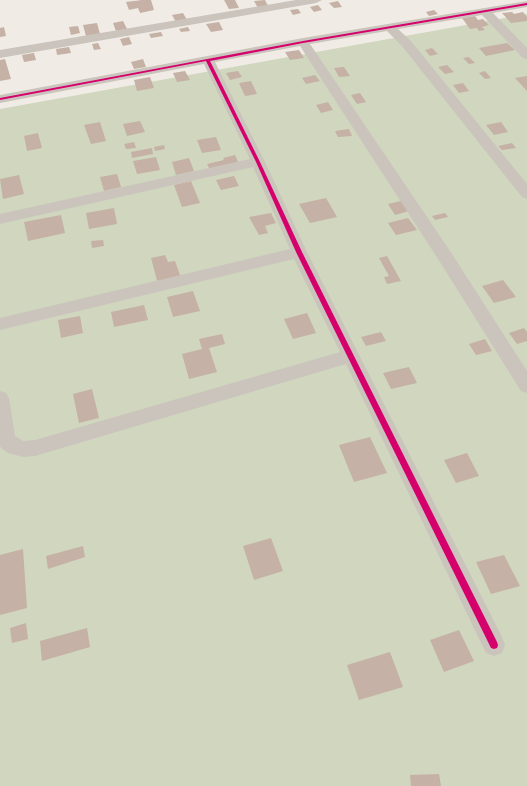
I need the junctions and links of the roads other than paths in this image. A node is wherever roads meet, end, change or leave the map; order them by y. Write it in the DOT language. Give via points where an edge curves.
graph roads {
  1 [pos="316,0"];
  2 [pos="494,0"];
  3 [pos="527,4"];
  4 [pos="504,8"];
  5 [pos="485,11"];
  6 [pos="390,27"];
  7 [pos="303,42"];
  8 [pos="0,54"];
  9 [pos="527,55"];
  10 [pos="208,61"];
  11 [pos="0,99"];
  12 [pos="258,162"];
  13 [pos="527,194"];
  14 [pos="0,219"];
  15 [pos="299,252"];
  16 [pos="0,324"];
  17 [pos="351,356"];
  18 [pos="527,386"];
  19 [pos="0,398"];
  20 [pos="494,645"];
  1 -- 8 [label="street"];
  2 -- 4 [label="street"];
  3 -- 4 [label="street"];
  4 -- 5 [label="street"];
  5 -- 6 [label="street"];
  5 -- 9 [label="street"];
  6 -- 7 [label="street"];
  6 -- 13 [label="street" via="406,43"];
  7 -- 10 [label="street"];
  7 -- 18 [label="street"];
  10 -- 11 [label="street"];
  10 -- 12 [label="street"];
  12 -- 14 [label="street"];
  12 -- 15 [label="street"];
  15 -- 16 [label="street"];
  15 -- 17 [label="street"];
  17 -- 19 [label="street" via="35,448 23,449 8,442 4,433"];
  17 -- 20 [label="street"];
}
